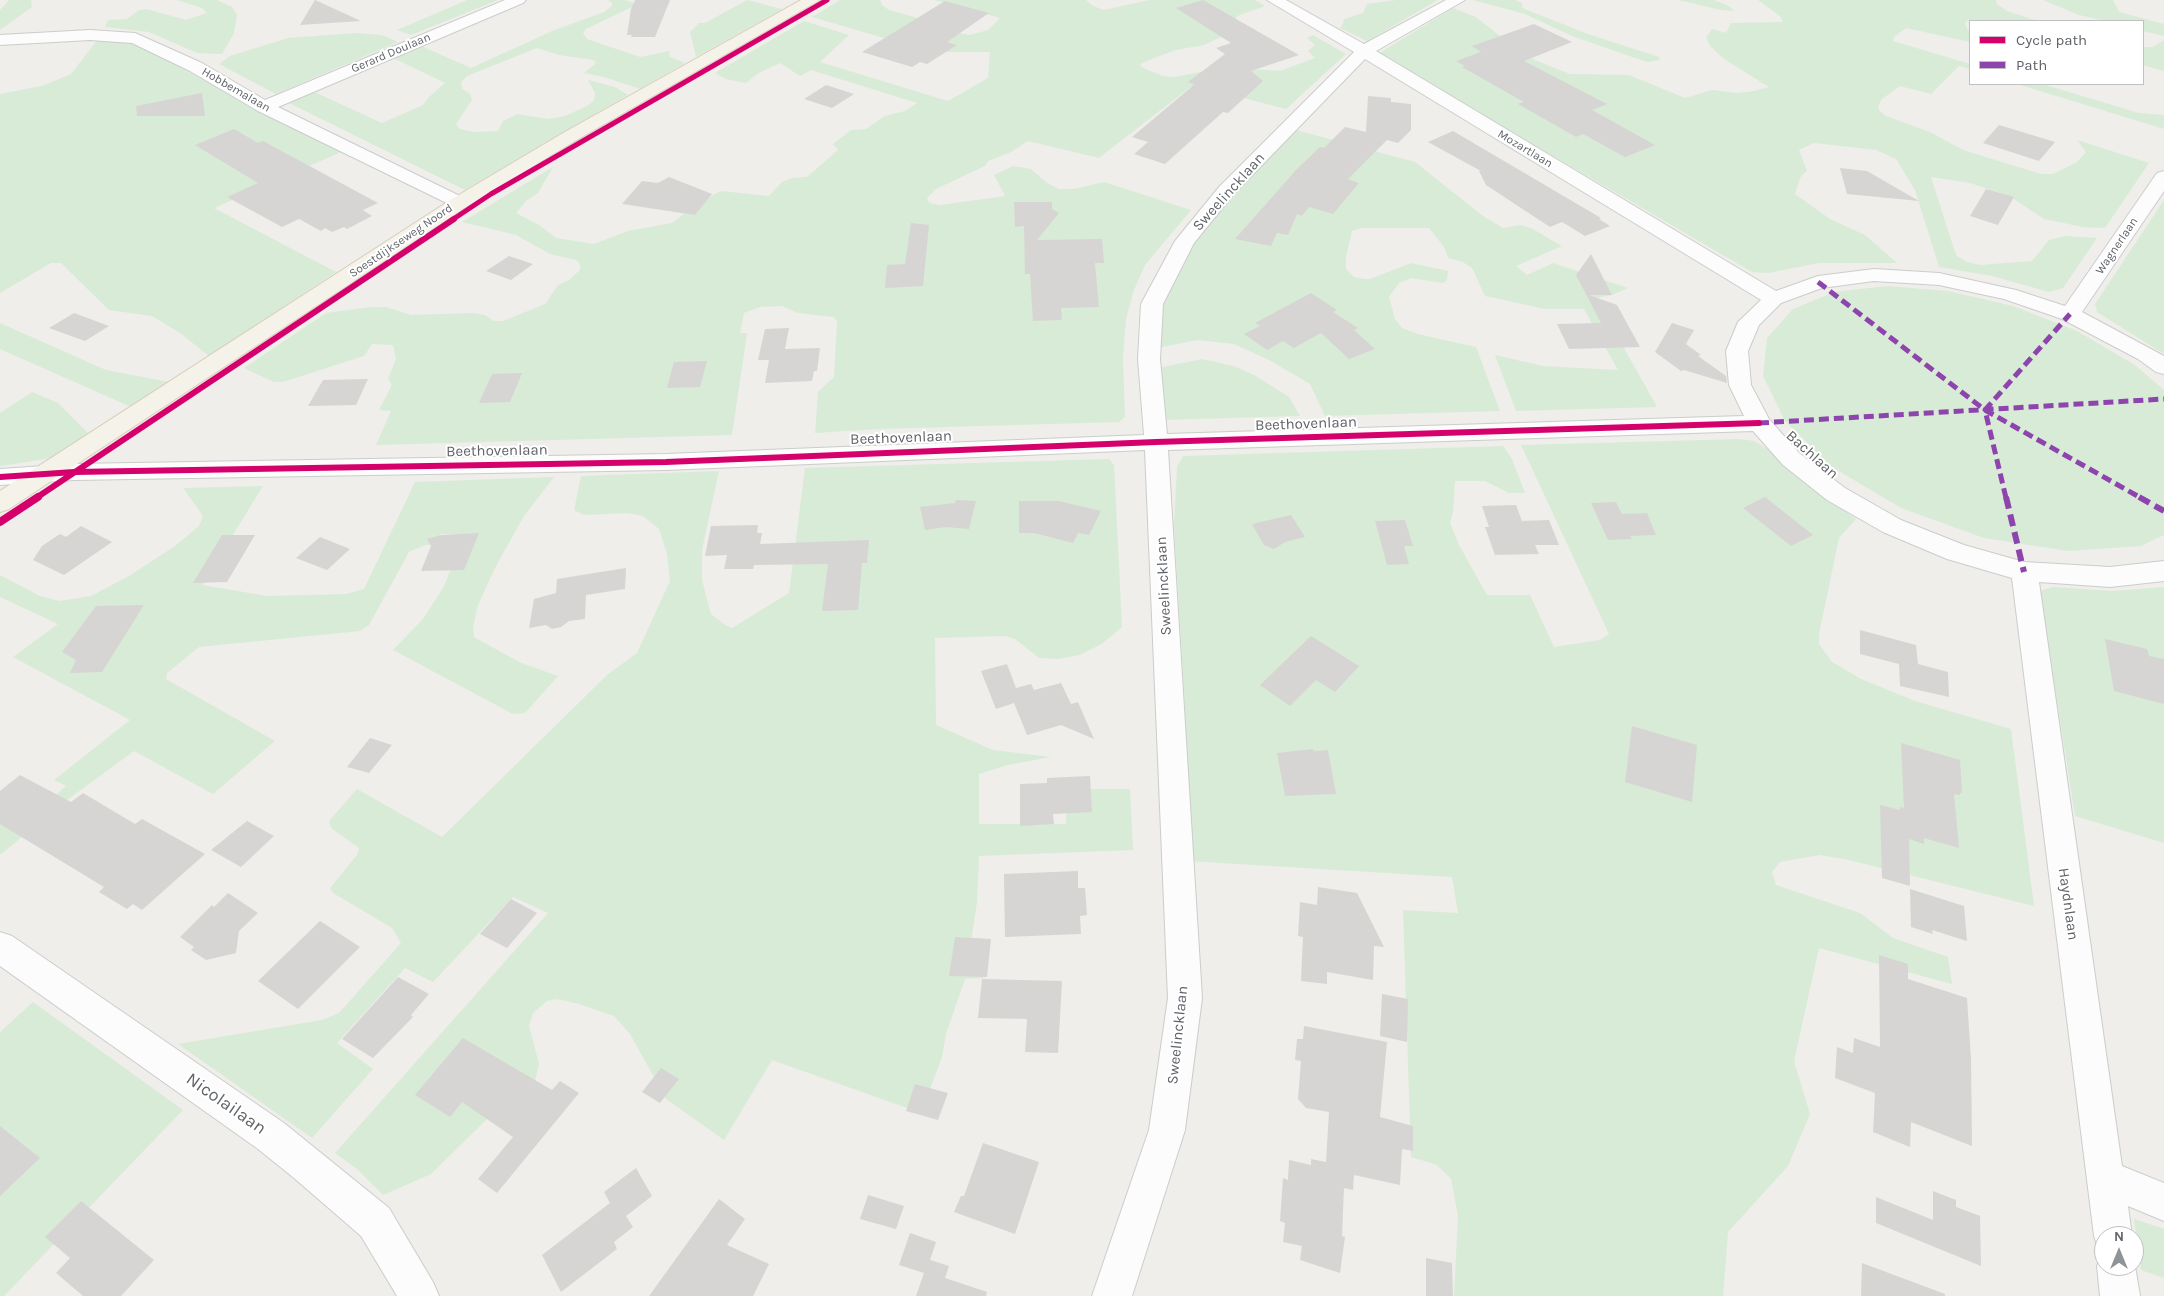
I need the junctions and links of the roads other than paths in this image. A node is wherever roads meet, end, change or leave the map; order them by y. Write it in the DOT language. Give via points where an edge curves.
graph roads {
  1 [pos="518,0"];
  2 [pos="812,0"];
  3 [pos="1275,0"];
  4 [pos="1457,0"];
  5 [pos="0,40"];
  6 [pos="1364,51"];
  7 [pos="264,107"];
  8 [pos="2164,177"];
  9 [pos="459,203"];
  10 [pos="1774,299"];
  11 [pos="2070,314"];
  12 [pos="2164,367"];
  13 [pos="1759,423"];
  14 [pos="1156,442"];
  15 [pos="44,474"];
  16 [pos="0,477"];
  17 [pos="0,503"];
  18 [pos="2164,571"];
  19 [pos="2024,572"];
  20 [pos="0,947"];
  21 [pos="2105,1178"];
  22 [pos="2164,1202"];
  23 [pos="2112,1226"];
  24 [pos="2118,1276"];
  25 [pos="419,1296"];
  26 [pos="1112,1296"];
  27 [pos="2120,1296"];
  1 -- 7 [label="street, Gerard Doulaan"];
  2 -- 9 [label="main road, Soestdijkseweg Noord"];
  3 -- 6 [label="street, Mozartlaan"];
  4 -- 6 [label="street, Sweelincklaan"];
  5 -- 7 [label="street, Hobbemalaan" via="90,34 135,38 196,67"];
  6 -- 10 [label="street, Mozartlaan"];
  6 -- 14 [label="street, Sweelincklaan" via="1226,191 1185,241 1152,304 1149,358"];
  7 -- 9 [label="street, Hobbemalaan"];
  8 -- 11 [label="street, Wagnerlaan"];
  9 -- 15 [label="main road, Soestdijkseweg Noord"];
  10 -- 11 [label="street, Bachlaan" via="1818,282 1874,275 1939,279 2009,294"];
  10 -- 13 [label="street, Bachlaan" via="1749,322 1737,351 1740,385"];
  11 -- 12 [label="street, Bachlaan"];
  13 -- 14 [label="street, Beethovenlaan"];
  13 -- 19 [label="street, Bachlaan" via="1791,459 1836,494 1884,521 1956,552"];
  14 -- 15 [label="street, Beethovenlaan" via="666,462"];
  14 -- 26 [label="street, Sweelincklaan" via="1186,998 1167,1130"];
  15 -- 16 [label="street, Beethovenlaan"];
  15 -- 17 [label="main road, Soestdijkseweg Noord"];
  18 -- 19 [label="street, Bachlaan" via="2110,577"];
  19 -- 21 [label="street, Haydnlaan"];
  20 -- 25 [label="street, Nicolailaan" via="271,1136 307,1165 374,1222"];
  21 -- 22 [label="street"];
  21 -- 23 [label="street, Haydnlaan"];
  24 -- 27 [label="street"];
}
